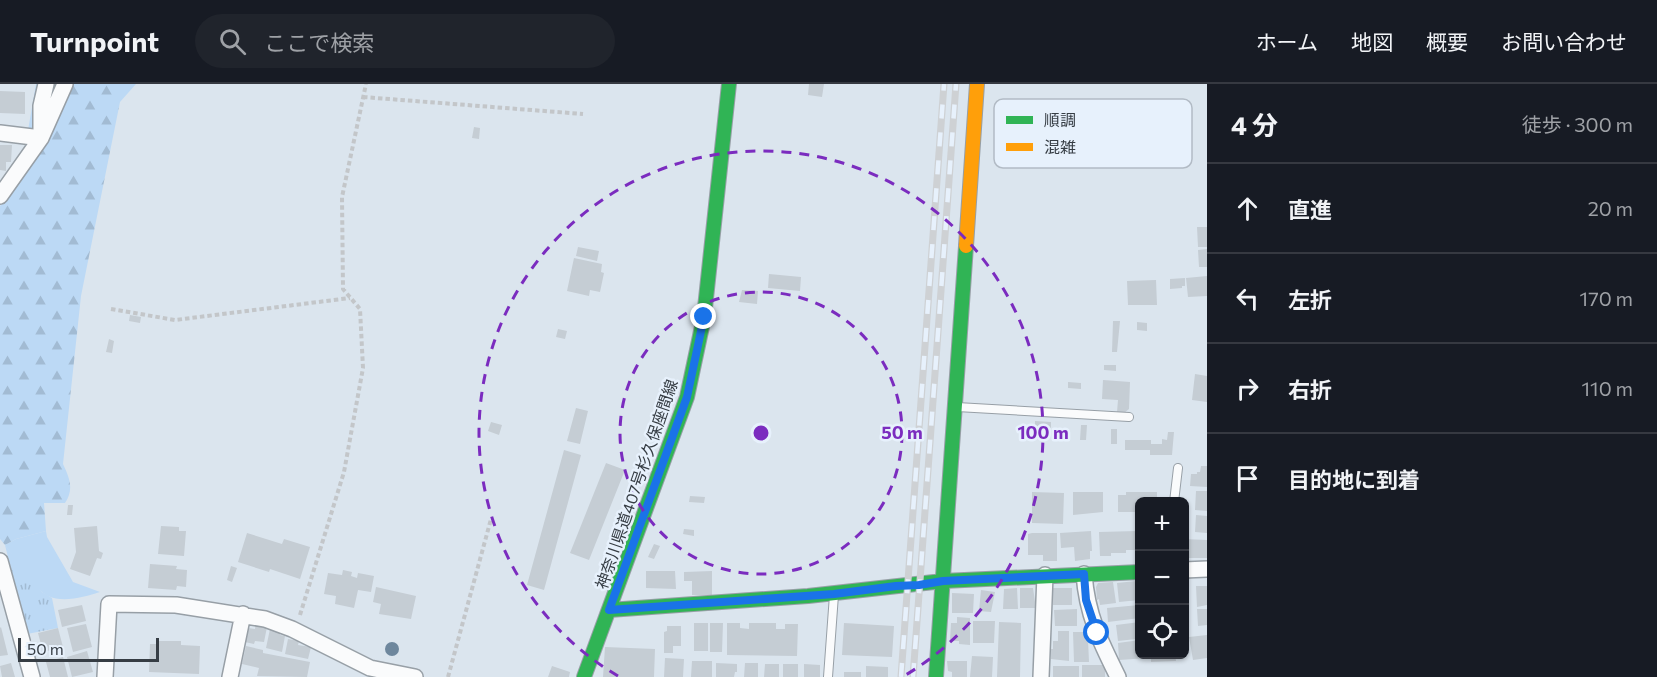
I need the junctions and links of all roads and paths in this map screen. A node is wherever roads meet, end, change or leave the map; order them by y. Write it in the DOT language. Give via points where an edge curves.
graph roads {
  1 [pos="46,84"];
  2 [pos="65,84"];
  3 [pos="366,84"];
  4 [pos="729,84"];
  5 [pos="977,84"];
  6 [pos="363,97"];
  7 [pos="583,114"];
  8 [pos="0,133"];
  9 [pos="40,138"];
  10 [pos="0,196"];
  11 [pos="351,298"];
  12 [pos="111,309"];
  13 [pos="955,407"];
  14 [pos="1129,417"];
  15 [pos="1178,468"];
  16 [pos="1174,497"];
  17 [pos="491,519"];
  18 [pos="0,561"];
  19 [pos="1207,569"];
  20 [pos="1189,570"];
  21 [pos="1135,572"];
  22 [pos="1084,574"];
  23 [pos="1045,575"];
  24 [pos="943,581"];
  25 [pos="834,594"];
  26 [pos="609,610"];
  27 [pos="243,614"];
  28 [pos="292,629"];
  29 [pos="32,677"];
  30 [pos="105,677"];
  31 [pos="230,677"];
  32 [pos="415,677"];
  33 [pos="448,677"];
  34 [pos="584,677"];
  35 [pos="828,677"];
  36 [pos="936,677"];
  37 [pos="1041,677"];
  38 [pos="1118,677"];
  1 -- 9 [label="street"];
  2 -- 9 [label="street"];
  3 -- 6 [label="path"];
  4 -- 26 [label="street, 神奈川県道407号杉久保座間線" via="704,317 687,397"];
  5 -- 13 [label="street"];
  6 -- 7 [label="path"];
  6 -- 11 [label="path" via="342,197 343,289"];
  8 -- 9 [label="street"];
  9 -- 10 [label="street"];
  11 -- 12 [label="path" via="175,320"];
  11 -- 28 [label="path" via="360,309 363,368 344,472"];
  13 -- 14 [label="lane"];
  13 -- 24 [label="street"];
  15 -- 16 [label="lane"];
  17 -- 33 [label="path"];
  18 -- 29 [label="street"];
  19 -- 20 [label="street"];
  21 -- 22 [label="street"];
  22 -- 23 [label="street"];
  22 -- 38 [label="street" via="1086,600"];
  23 -- 24 [label="street"];
  23 -- 37 [label="street"];
  24 -- 25 [label="street"];
  24 -- 36 [label="street"];
  25 -- 26 [label="street"];
  25 -- 35 [label="lane"];
  26 -- 34 [label="street, 神奈川県道407号杉久保座間線"];
  27 -- 28 [label="street"];
  27 -- 30 [label="street" via="109,604"];
  27 -- 31 [label="street"];
  28 -- 32 [label="street" via="370,668"];
}
